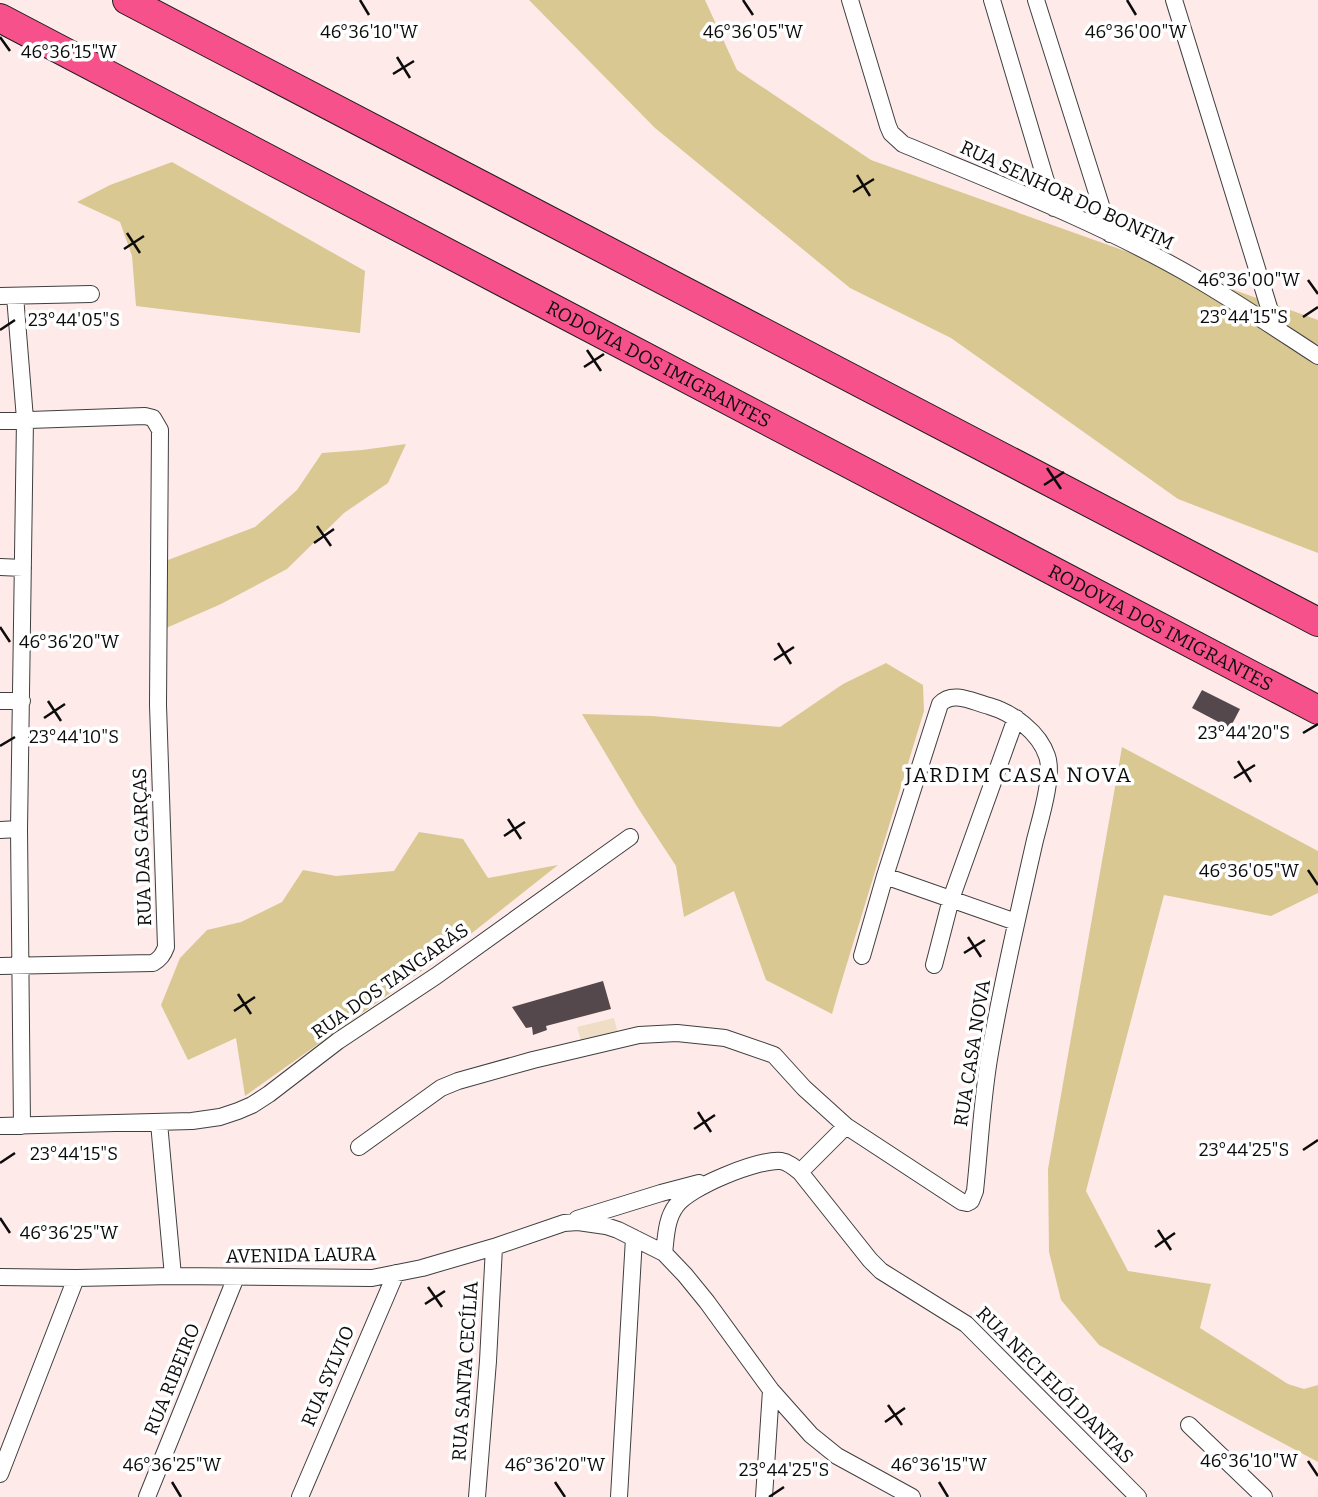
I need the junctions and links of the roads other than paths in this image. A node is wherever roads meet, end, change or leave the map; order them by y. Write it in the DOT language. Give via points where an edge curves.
graph roads {
  1 [pos="127,0"];
  2 [pos="850,0"];
  3 [pos="992,0"];
  4 [pos="1036,0"];
  5 [pos="1174,0"];
  6 [pos="0,18"];
  7 [pos="1054,208"];
  8 [pos="1110,234"];
  9 [pos="91,294"];
  10 [pos="8,296"];
  11 [pos="1275,327"];
  12 [pos="1318,356"];
  13 [pos="25,419"];
  14 [pos="0,421"];
  15 [pos="0,567"];
  16 [pos="23,568"];
  17 [pos="1318,622"];
  18 [pos="0,701"];
  19 [pos="22,701"];
  20 [pos="1318,710"];
  21 [pos="1016,718"];
  22 [pos="0,830"];
  23 [pos="19,830"];
  24 [pos="630,837"];
  25 [pos="885,876"];
  26 [pos="951,899"];
  27 [pos="1016,922"];
  28 [pos="862,956"];
  29 [pos="934,965"];
  30 [pos="0,966"];
  31 [pos="20,966"];
  32 [pos="159,1123"];
  33 [pos="0,1126"];
  34 [pos="22,1126"];
  35 [pos="846,1126"];
  36 [pos="359,1147"];
  37 [pos="795,1168"];
  38 [pos="715,1179"];
  39 [pos="564,1223"];
  40 [pos="634,1238"];
  41 [pos="494,1247"];
  42 [pos="664,1253"];
  43 [pos="396,1273"];
  44 [pos="173,1276"];
  45 [pos="0,1277"];
  46 [pos="236,1277"];
  47 [pos="76,1278"];
  48 [pos="771,1390"];
  49 [pos="1189,1425"];
  50 [pos="0,1474"];
  51 [pos="147,1497"];
  52 [pos="300,1497"];
  53 [pos="477,1497"];
  54 [pos="619,1497"];
  55 [pos="764,1497"];
  56 [pos="912,1497"];
  57 [pos="1138,1497"];
  58 [pos="1264,1497"];
  1 -- 17 [label="highway"];
  2 -- 7 [label="street, RUA SENHOR DO BONFIM" via="891,132 903,144"];
  3 -- 7 [label="street"];
  4 -- 8 [label="street"];
  5 -- 11 [label="street"];
  6 -- 20 [label="highway, RODOVIA DOS IMIGRANTES"];
  7 -- 8 [label="street, RUA SENHOR DO BONFIM"];
  8 -- 11 [label="street, RUA SENHOR DO BONFIM" via="1196,278"];
  9 -- 10 [label="street"];
  10 -- 13 [label="street"];
  11 -- 12 [label="street, RUA SENHOR DO BONFIM"];
  13 -- 14 [label="street"];
  13 -- 16 [label="street"];
  13 -- 31 [label="street, RUA DAS GARÇAS" via="145,416 153,418 160,430 158,705 166,947 153,963"];
  15 -- 16 [label="street"];
  16 -- 19 [label="street"];
  18 -- 19 [label="street"];
  19 -- 23 [label="street"];
  21 -- 25 [label="street, RUA CASA NOVA" via="954,696 944,699"];
  21 -- 26 [label="street"];
  21 -- 27 [label="street, RUA CASA NOVA" via="1042,745 1049,767"];
  22 -- 23 [label="street"];
  23 -- 31 [label="street"];
  24 -- 32 [label="street, RUA DOS TANGARÁS" via="252,1105 220,1116"];
  25 -- 26 [label="street"];
  25 -- 28 [label="street, RUA CASA NOVA"];
  26 -- 27 [label="street"];
  26 -- 29 [label="street"];
  27 -- 35 [label="street, RUA CASA NOVA" via="989,1055 971,1201 962,1202"];
  30 -- 31 [label="street"];
  31 -- 34 [label="street"];
  32 -- 34 [label="street, RUA DOS TANGARÁS"];
  32 -- 44 [label="street"];
  33 -- 34 [label="street, RUA DOS TANGARÁS"];
  35 -- 36 [label="street" via="774,1055 725,1038 677,1033 639,1035 458,1081 441,1088"];
  35 -- 37 [label="street"];
  37 -- 38 [label="street" via="780,1161"];
  37 -- 57 [label="street, RUA NECI ELÓI DANTAS" via="881,1271 966,1324"];
  38 -- 39 [label="street"];
  38 -- 42 [label="street" via="673,1209"];
  39 -- 40 [label="street, AVENIDA LAURA" via="592,1223"];
  39 -- 41 [label="street, AVENIDA LAURA"];
  40 -- 42 [label="street, AVENIDA LAURA"];
  40 -- 54 [label="street"];
  41 -- 43 [label="street, AVENIDA LAURA"];
  41 -- 53 [label="street, RUA SANTA CECÍLIA"];
  42 -- 48 [label="street" via="707,1302"];
  43 -- 46 [label="street, AVENIDA LAURA" via="372,1278"];
  43 -- 52 [label="street, RUA SYLVIO"];
  44 -- 46 [label="street, AVENIDA LAURA"];
  44 -- 47 [label="street, AVENIDA LAURA"];
  45 -- 47 [label="street, AVENIDA LAURA"];
  46 -- 51 [label="street, RUA RIBEIRO"];
  47 -- 50 [label="street"];
  48 -- 55 [label="street"];
  48 -- 56 [label="street" via="811,1435 837,1456"];
  49 -- 58 [label="street"];
}
